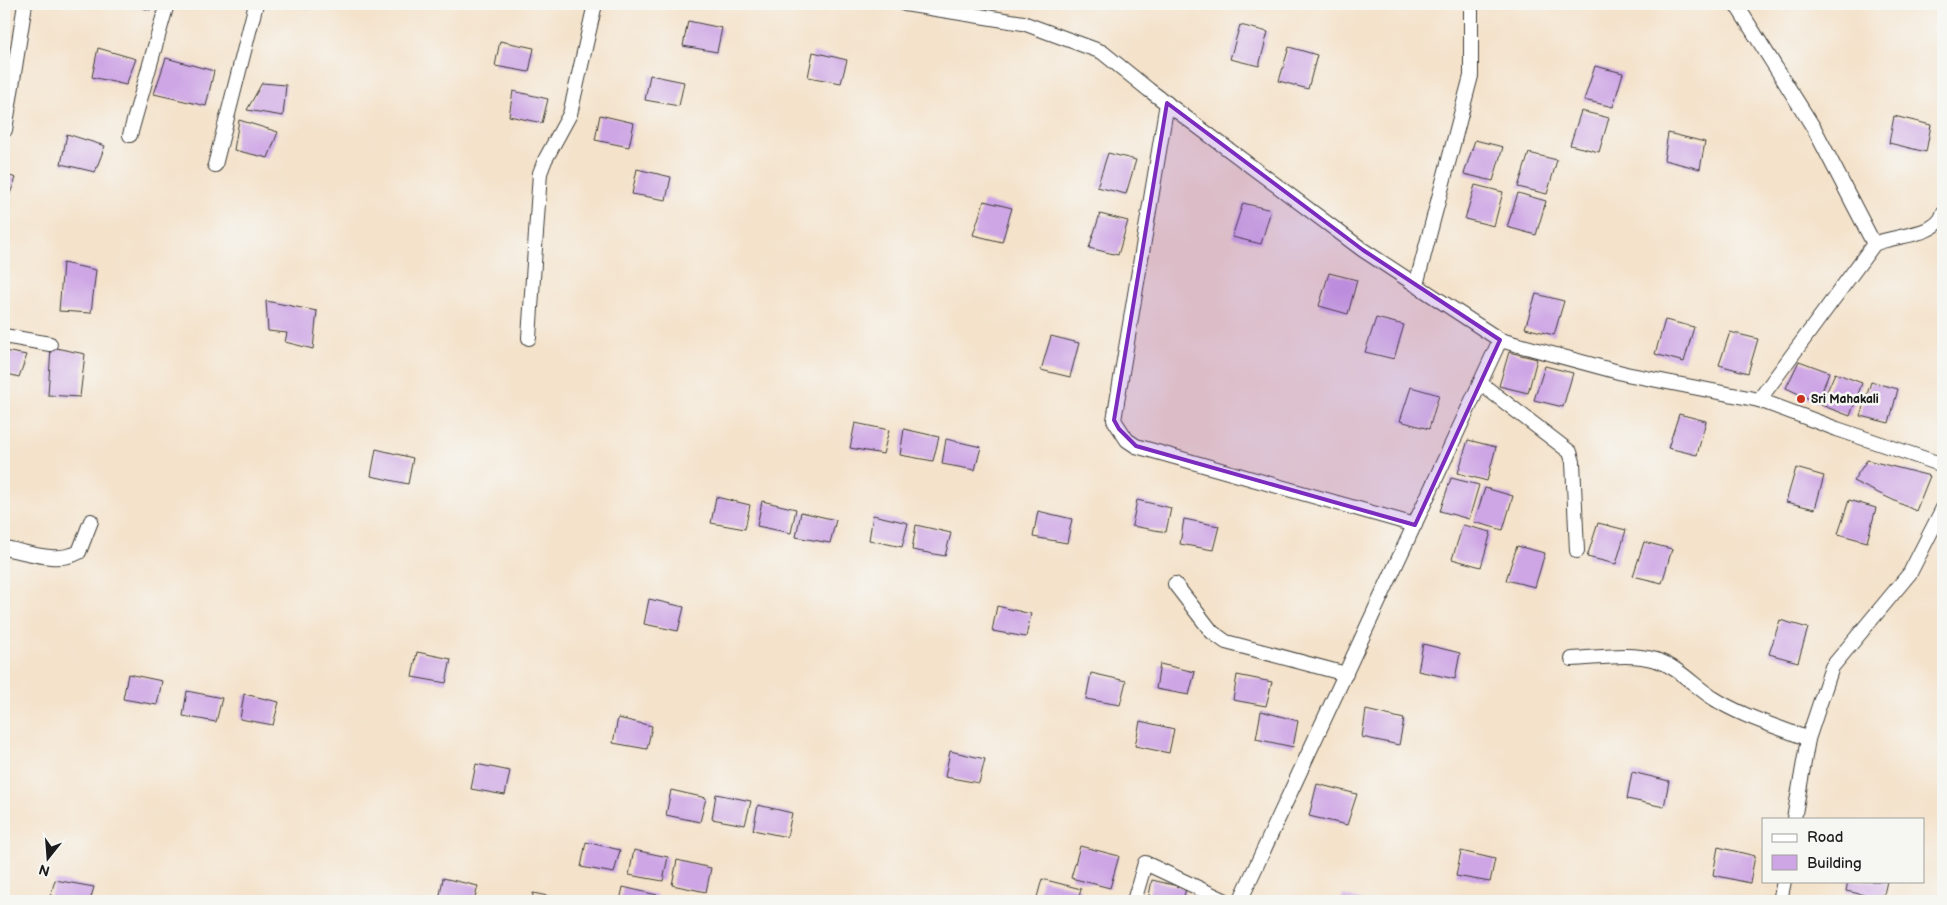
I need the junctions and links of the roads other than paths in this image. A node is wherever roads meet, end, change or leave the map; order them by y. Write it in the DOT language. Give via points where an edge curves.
graph roads {
  1 [pos="25,4"];
  2 [pos="167,4"];
  3 [pos="256,4"];
  4 [pos="595,4"];
  5 [pos="905,4"];
  6 [pos="1471,4"];
  7 [pos="1734,4"];
  8 [pos="969,9"];
  9 [pos="1167,103"];
  10 [pos="5,130"];
  11 [pos="130,135"];
  12 [pos="215,165"];
  13 [pos="1943,214"];
  14 [pos="1874,244"];
  15 [pos="1416,285"];
  16 [pos="4,336"];
  17 [pos="529,338"];
  18 [pos="1500,340"];
  19 [pos="50,344"];
  20 [pos="1480,383"];
  21 [pos="1759,400"];
  22 [pos="1943,464"];
  23 [pos="1943,508"];
  24 [pos="91,521"];
  25 [pos="1415,525"];
  26 [pos="4,548"];
  27 [pos="1577,551"];
  28 [pos="1175,584"];
  29 [pos="1572,659"];
  30 [pos="1346,674"];
  31 [pos="1808,739"];
  32 [pos="1794,818"];
  33 [pos="1784,882"];
  34 [pos="1134,901"];
  35 [pos="1226,901"];
  36 [pos="1240,901"];
  37 [pos="1780,901"];
  1 -- 10 [label="street"];
  2 -- 11 [label="street"];
  3 -- 12 [label="street"];
  4 -- 17 [label="street" via="570,114 540,173"];
  5 -- 8 [label="street"];
  6 -- 15 [label="street" via="1471,76"];
  7 -- 14 [label="street" via="1815,130"];
  8 -- 9 [label="street" via="1023,23 1102,52"];
  9 -- 15 [label="street" via="1363,250"];
  9 -- 25 [label="street" via="1114,420 1119,429 1136,446"];
  13 -- 14 [label="street" via="1942,221 1935,227"];
  14 -- 21 [label="street"];
  15 -- 18 [label="street"];
  16 -- 19 [label="street"];
  18 -- 20 [label="street"];
  18 -- 21 [label="street" via="1626,374"];
  20 -- 25 [label="street"];
  20 -- 27 [label="street" via="1570,452"];
  21 -- 22 [label="street"];
  23 -- 31 [label="street" via="1910,573 1832,668"];
  24 -- 26 [label="street" via="79,552 71,556 52,557"];
  25 -- 30 [label="street"];
  28 -- 30 [label="street" via="1212,632 1226,642"];
  29 -- 31 [label="street" via="1633,656 1654,660 1670,666 1730,707"];
  30 -- 36 [label="street"];
  31 -- 32 [label="street"];
  33 -- 37 [label="street"];
  34 -- 35 [label="street" via="1145,863"];
}
